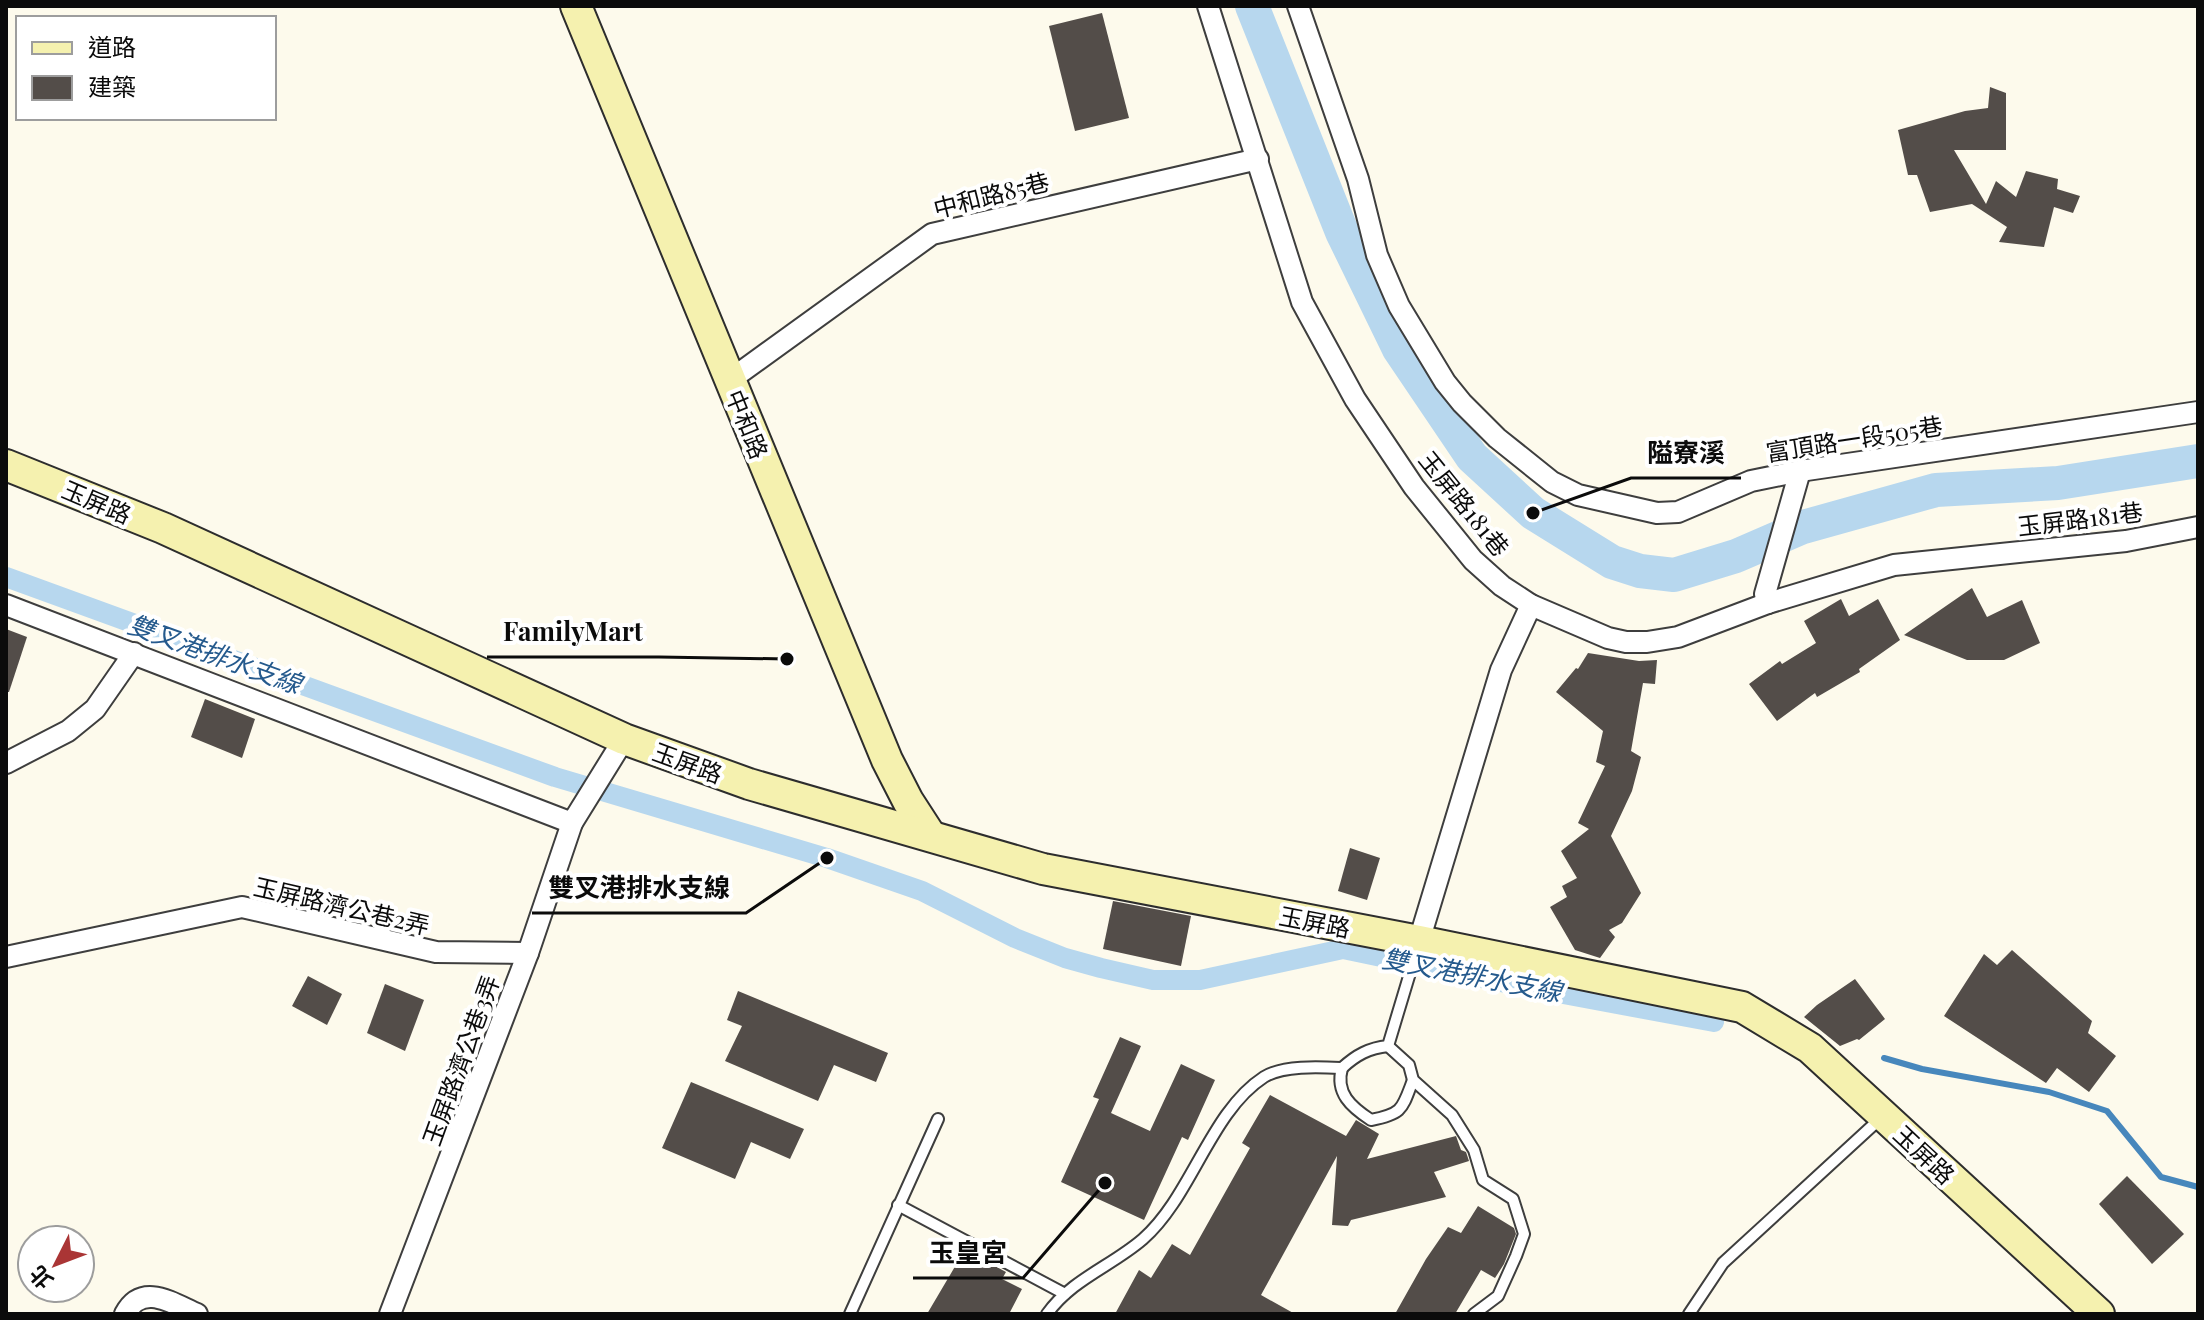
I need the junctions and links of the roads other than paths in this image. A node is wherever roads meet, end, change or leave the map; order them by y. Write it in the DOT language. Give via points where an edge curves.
graph roads {
  1 [pos="576,6"];
  2 [pos="1208,6"];
  3 [pos="1298,6"];
  4 [pos="1258,159"];
  5 [pos="730,380"];
  6 [pos="2198,412"];
  7 [pos="6,465"];
  8 [pos="1797,479"];
  9 [pos="2198,527"];
  10 [pos="1766,599"];
  11 [pos="6,605"];
  12 [pos="1531,605"];
  13 [pos="134,653"];
  14 [pos="624,739"];
  15 [pos="6,763"];
  16 [pos="572,823"];
  17 [pos="930,835"];
  18 [pos="1419,941"];
  19 [pos="528,953"];
  20 [pos="6,957"];
  21 [pos="1388,1046"];
  22 [pos="1342,1068"];
  23 [pos="1413,1080"];
  24 [pos="1884,1116"];
  25 [pos="938,1119"];
  26 [pos="898,1205"];
  27 [pos="1065,1294"];
  28 [pos="131,1307"];
  29 [pos="197,1314"];
  30 [pos="390,1314"];
  31 [pos="850,1314"];
  32 [pos="1047,1314"];
  33 [pos="1474,1314"];
  34 [pos="1689,1314"];
  35 [pos="2099,1314"];
  1 -- 5 [label="street, 中和路"];
  2 -- 4 [label="street, 玉屏路181巷"];
  3 -- 8 [label="street, 富頂路一段505巷" via="1358,179 1377,255 1399,306 1445,382 1497,438 1552,482 1578,495 1657,513 1678,512 1751,481"];
  4 -- 5 [label="street, 中和路85巷" via="932,234"];
  4 -- 12 [label="street, 玉屏路181巷" via="1302,302 1355,399 1414,487 1473,560"];
  5 -- 17 [label="street, 中和路" via="887,760"];
  6 -- 8 [label="street, 富頂路一段505巷"];
  7 -- 14 [label="street, 玉屏路" via="163,528"];
  8 -- 10 [label="street"];
  9 -- 10 [label="street, 玉屏路181巷" via="2126,541 1894,565"];
  10 -- 12 [label="street, 玉屏路181巷" via="1678,637 1636,642 1597,635"];
  11 -- 13 [label="street"];
  12 -- 18 [label="street" via="1501,670"];
  13 -- 15 [label="street" via="95,709 68,731"];
  13 -- 16 [label="street"];
  14 -- 16 [label="street, 玉屏路"];
  14 -- 17 [label="street, 玉屏路" via="749,784"];
  16 -- 19 [label="street, 玉屏路濟公巷3弄"];
  17 -- 18 [label="street, 玉屏路" via="1043,869"];
  18 -- 21 [label="lane"];
  18 -- 24 [label="street, 玉屏路" via="1742,1007 1810,1048"];
  19 -- 20 [label="street, 玉屏路濟公巷2弄" via="436,952 242,907"];
  19 -- 30 [label="street, 玉屏路濟公巷3弄"];
  21 -- 22 [label="lane" via="1374,1047"];
  21 -- 23 [label="lane" via="1409,1065"];
  22 -- 23 [label="lane" via="1343,1095 1371,1120 1392,1116 1403,1106"];
  22 -- 27 [label="lane" via="1306,1067 1266,1076 1234,1104 1173,1204 1143,1239"];
  23 -- 33 [label="lane" via="1452,1115 1474,1150 1483,1180 1513,1199 1524,1234 1498,1296"];
  24 -- 34 [label="lane" via="1723,1263"];
  24 -- 35 [label="street, 玉屏路"];
  25 -- 26 [label="lane"];
  26 -- 27 [label="lane"];
  26 -- 31 [label="lane"];
  27 -- 32 [label="lane"];
  28 -- 29 [label="street" via="153,1295"];
}
